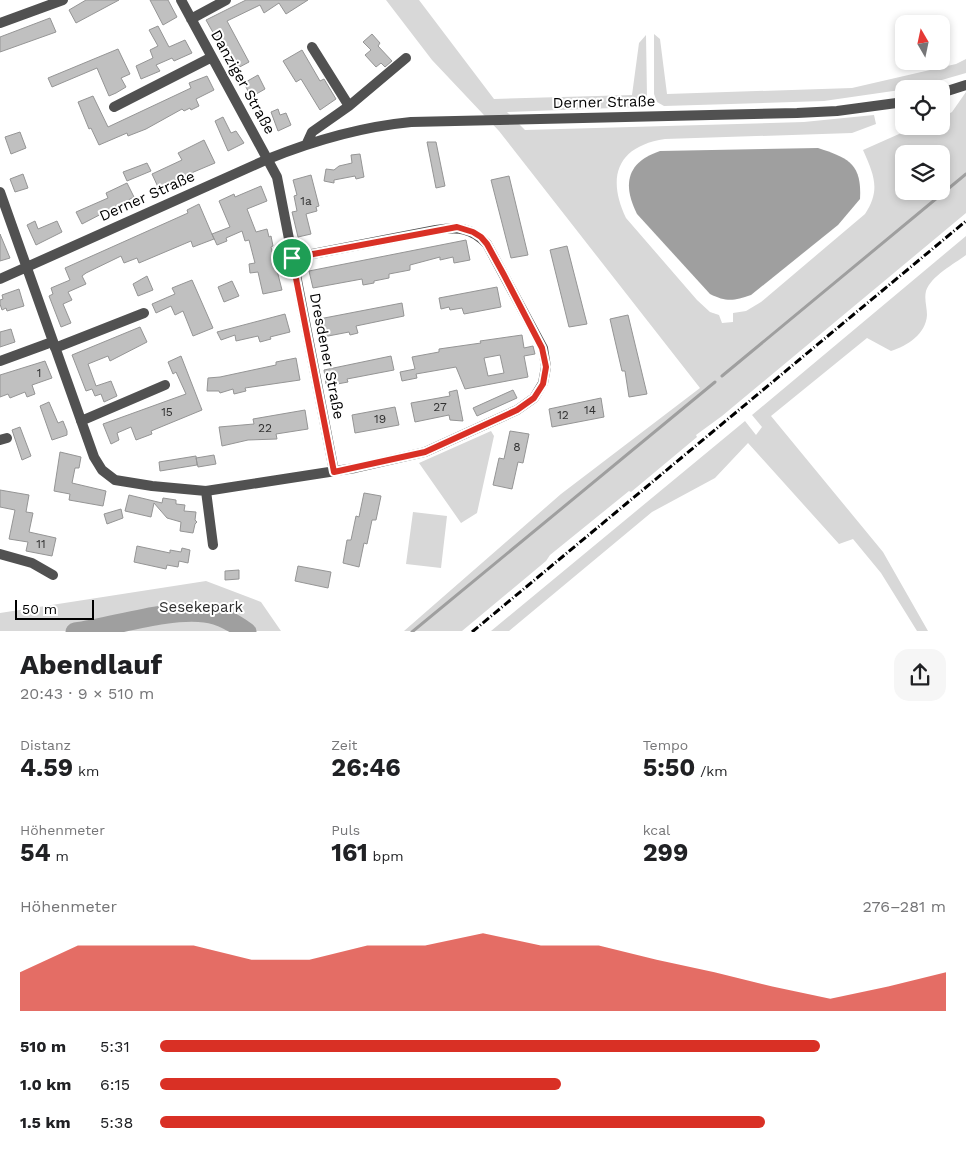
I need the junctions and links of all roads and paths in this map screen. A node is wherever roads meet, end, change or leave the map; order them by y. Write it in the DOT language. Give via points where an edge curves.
graph roads {
  1 [pos="63,0"];
  2 [pos="181,0"];
  3 [pos="226,0"];
  4 [pos="191,20"];
  5 [pos="0,23"];
  6 [pos="312,47"];
  7 [pos="212,57"];
  8 [pos="406,58"];
  9 [pos="966,85"];
  10 [pos="950,90"];
  11 [pos="895,103"];
  12 [pos="349,106"];
  13 [pos="114,107"];
  14 [pos="307,143"];
  15 [pos="268,159"];
  16 [pos="0,192"];
  17 [pos="292,258"];
  18 [pos="26,267"];
  19 [pos="0,279"];
  20 [pos="144,313"];
  21 [pos="54,345"];
  22 [pos="0,361"];
  23 [pos="166,385"];
  24 [pos="81,421"];
  25 [pos="334,472"];
  26 [pos="206,491"];
  27 [pos="213,545"];
  28 [pos="0,554"];
  29 [pos="53,576"];
  1 -- 5 [label="street"];
  2 -- 4 [label="street, Danziger Straße"];
  3 -- 4 [label="street, Danziger Straße"];
  4 -- 7 [label="street, Danziger Straße"];
  6 -- 12 [label="street"];
  7 -- 13 [label="street"];
  7 -- 15 [label="street, Danziger Straße"];
  8 -- 12 [label="street, Derner Straße"];
  9 -- 10 [label="street"];
  11 -- 14 [label="street, Derner Straße" via="798,113 386,124"];
  12 -- 14 [label="street, Derner Straße" via="312,132"];
  14 -- 15 [label="street, Derner Straße"];
  15 -- 17 [label="street, Dresdener Straße" via="277,177"];
  15 -- 18 [label="street, Derner Straße"];
  16 -- 18 [label="street"];
  17 -- 25 [label="street, Dresdener Straße"];
  17 -- 25 [label="street" via="436,230 465,228 487,244 542,348 546,367 543,384 534,398 517,410 425,452"];
  18 -- 19 [label="street, Derner Straße"];
  18 -- 21 [label="street"];
  20 -- 21 [label="street"];
  21 -- 22 [label="street"];
  21 -- 24 [label="street"];
  23 -- 24 [label="street"];
  24 -- 26 [label="street" via="94,457 102,470 115,480"];
  25 -- 26 [label="street"];
  26 -- 27 [label="street"];
  28 -- 29 [label="street" via="32,563"];
}
